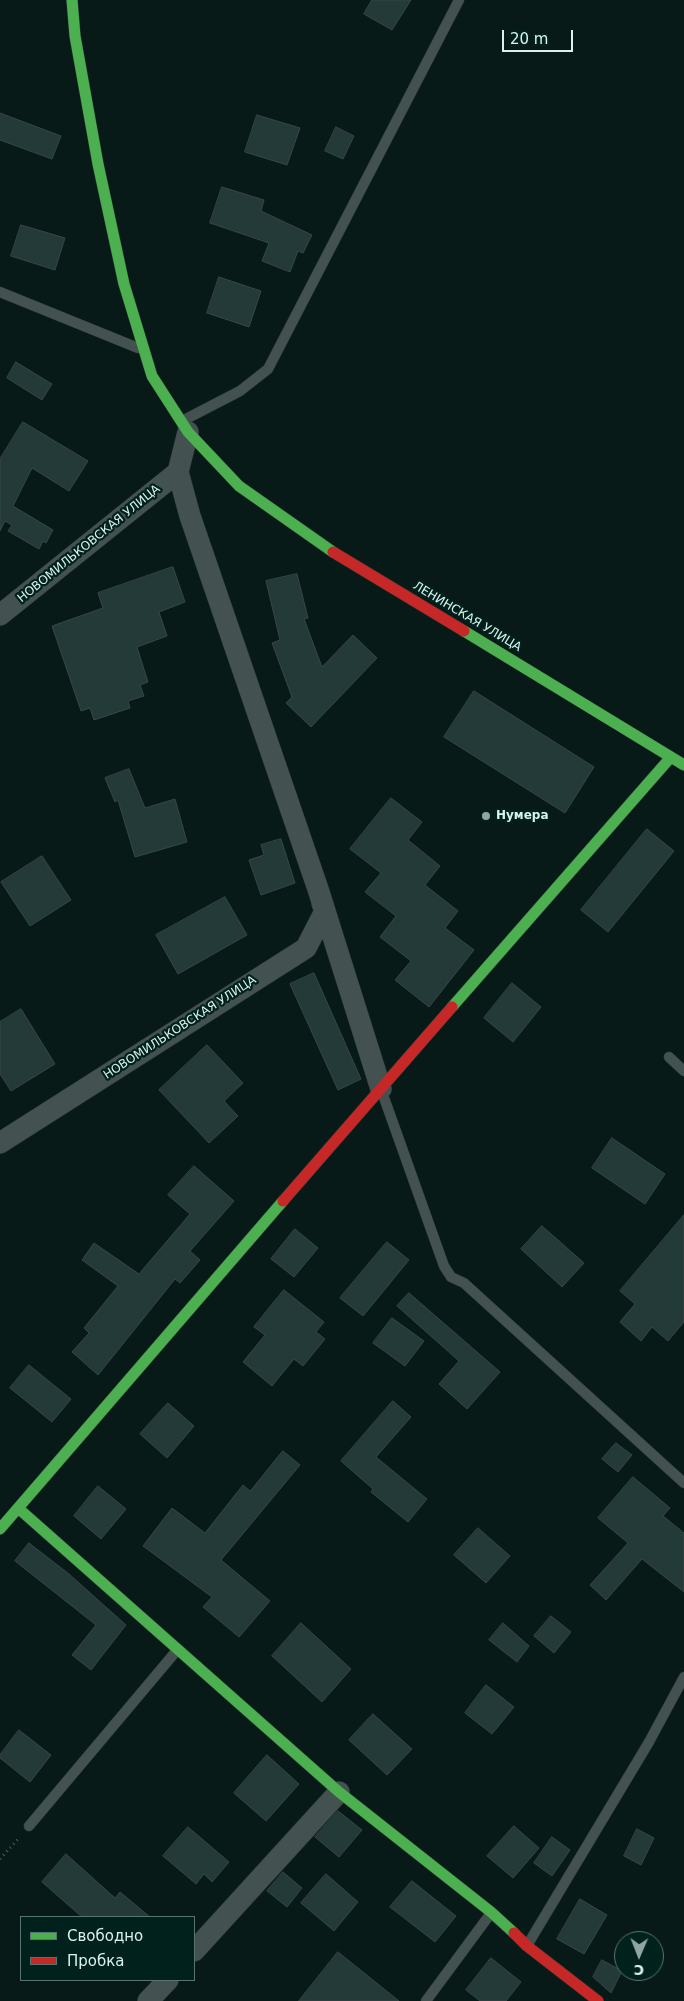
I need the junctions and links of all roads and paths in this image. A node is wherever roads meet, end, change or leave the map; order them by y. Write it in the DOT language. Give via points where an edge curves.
graph roads {
  1 [pos="72,0"];
  2 [pos="459,0"];
  3 [pos="0,292"];
  4 [pos="144,350"];
  5 [pos="185,427"];
  6 [pos="178,472"];
  7 [pos="0,616"];
  8 [pos="671,757"];
  9 [pos="684,765"];
  10 [pos="318,889"];
  11 [pos="669,1057"];
  12 [pos="684,1071"];
  13 [pos="381,1089"];
  14 [pos="0,1143"];
  15 [pos="684,1483"];
  16 [pos="18,1508"];
  17 [pos="0,1529"];
  18 [pos="178,1648"];
  19 [pos="684,1677"];
  20 [pos="338,1792"];
  21 [pos="30,1826"];
  22 [pos="0,1859"];
  23 [pos="491,1912"];
  24 [pos="528,1946"];
  25 [pos="195,1950"];
  26 [pos="167,1981"];
  27 [pos="148,2001"];
  28 [pos="426,2001"];
  29 [pos="598,2001"];
  1 -- 4 [label="street, ЛЕНИНСКАЯ УЛИЦА" via="75,36 98,164 124,284"];
  2 -- 5 [label="lane" via="268,369 240,392"];
  3 -- 4 [label="lane"];
  4 -- 5 [label="street, ЛЕНИНСКАЯ УЛИЦА" via="152,376"];
  5 -- 6 [label="street"];
  5 -- 8 [label="street, ЛЕНИНСКАЯ УЛИЦА" via="239,486 317,542"];
  6 -- 7 [label="street, НОВОМИЛЬКОВСКАЯ УЛИЦА"];
  6 -- 10 [label="street" via="200,550"];
  8 -- 9 [label="street, ЛЕНИНСКАЯ УЛИЦА"];
  8 -- 13 [label="street" via="569,865"];
  10 -- 13 [label="street"];
  10 -- 14 [label="street, НОВОМИЛЬКОВСКАЯ УЛИЦА" via="325,911 306,948"];
  11 -- 12 [label="lane"];
  13 -- 15 [label="lane" via="444,1266 451,1277 464,1283"];
  13 -- 16 [label="street"];
  16 -- 17 [label="street"];
  16 -- 18 [label="street"];
  18 -- 20 [label="street"];
  18 -- 21 [label="lane"];
  19 -- 24 [label="lane"];
  20 -- 23 [label="street"];
  20 -- 25 [label="street"];
  21 -- 22 [label="path"];
  23 -- 24 [label="street"];
  23 -- 28 [label="lane"];
  24 -- 29 [label="street"];
  26 -- 27 [label="street"];
}
